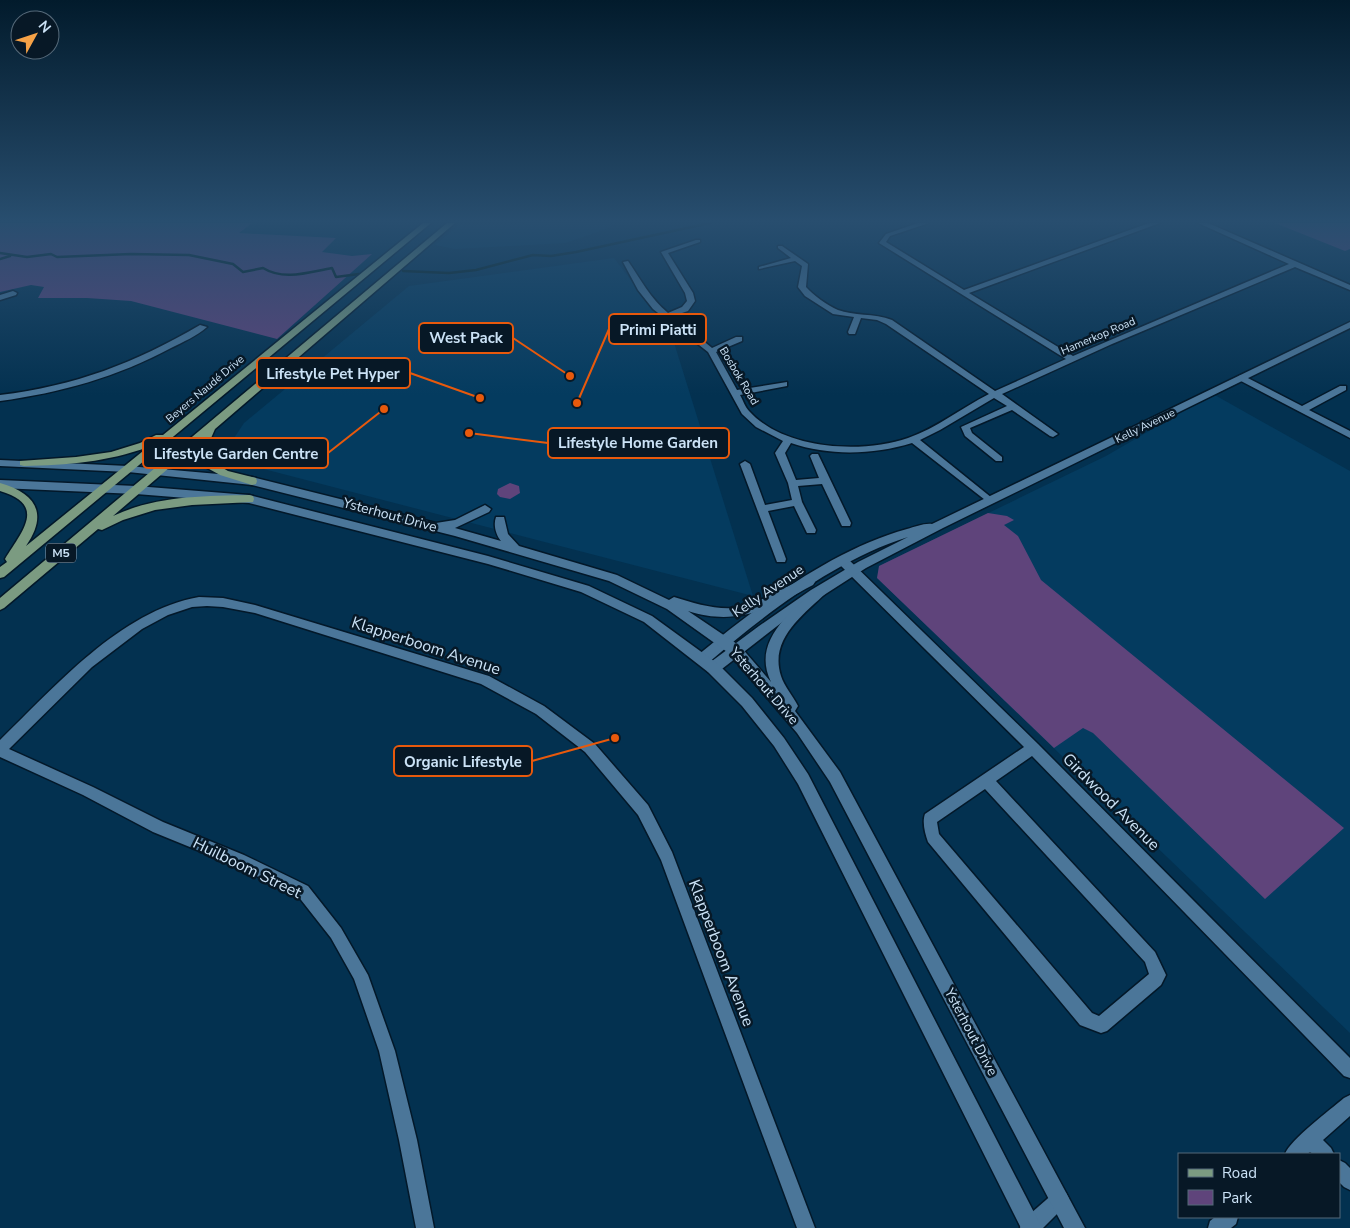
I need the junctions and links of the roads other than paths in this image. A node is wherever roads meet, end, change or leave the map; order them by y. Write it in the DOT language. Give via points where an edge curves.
graph roads {
  1 [pos="359,280"];
  2 [pos="385,280"];
  3 [pos="637,280"];
  4 [pos="681,280"];
  5 [pos="804,280"];
  6 [pos="942,280"];
  7 [pos="999,280"];
  8 [pos="1257,280"];
  9 [pos="1332,280"];
  10 [pos="1350,288"];
  11 [pos="963,293"];
  12 [pos="13,294"];
  13 [pos="0,298"];
  14 [pos="666,316"];
  15 [pos="858,316"];
  16 [pos="1350,325"];
  17 [pos="203,327"];
  18 [pos="852,332"];
  19 [pos="739,339"];
  20 [pos="710,351"];
  21 [pos="1072,359"];
  22 [pos="1242,378"];
  23 [pos="784,384"];
  24 [pos="1343,388"];
  25 [pos="734,393"];
  26 [pos="996,393"];
  27 [pos="0,398"];
  28 [pos="1015,406"];
  29 [pos="1303,409"];
  30 [pos="195,414"];
  31 [pos="220,418"];
  32 [pos="1054,434"];
  33 [pos="1350,435"];
  34 [pos="788,440"];
  35 [pos="914,440"];
  36 [pos="815,456"];
  37 [pos="999,459"];
  38 [pos="0,463"];
  39 [pos="24,463"];
  40 [pos="745,464"];
  41 [pos="128,469"];
  42 [pos="158,471"];
  43 [pos="252,481"];
  44 [pos="825,481"];
  45 [pos="793,483"];
  46 [pos="0,486"];
  47 [pos="104,489"];
  48 [pos="136,490"];
  49 [pos="249,498"];
  50 [pos="989,500"];
  51 [pos="797,502"];
  52 [pos="485,509"];
  53 [pos="762,509"];
  54 [pos="500,520"];
  55 [pos="846,523"];
  56 [pos="421,524"];
  57 [pos="811,530"];
  58 [pos="515,549"];
  59 [pos="781,559"];
  60 [pos="848,566"];
  61 [pos="0,573"];
  62 [pos="34,576"];
  63 [pos="809,582"];
  64 [pos="636,588"];
  65 [pos="822,590"];
  66 [pos="0,605"];
  67 [pos="729,645"];
  68 [pos="708,664"];
  69 [pos="802,728"];
  70 [pos="1033,748"];
  71 [pos="0,750"];
  72 [pos="986,780"];
  73 [pos="1350,1070"];
  74 [pos="1350,1104"];
  75 [pos="1310,1139"];
  76 [pos="1295,1153"];
  77 [pos="1324,1153"];
  78 [pos="1340,1170"];
  79 [pos="1350,1181"];
  80 [pos="1060,1199"];
  81 [pos="1228,1218"];
  82 [pos="1031,1227"];
  83 [pos="426,1228"];
  84 [pos="806,1228"];
  85 [pos="1075,1228"];
  86 [pos="1217,1228"];
  1 -- 30 [label="main road, Beyers Naudé Drive / M5"];
  2 -- 31 [label="main road, M5"];
  3 -- 14 [label="street, Bosbok Road" via="649,300"];
  4 -- 14 [label="street" via="691,301 685,309"];
  5 -- 15 [label="street" via="805,292 830,309"];
  6 -- 11 [label="street"];
  7 -- 11 [label="street"];
  8 -- 21 [label="street, Hamerkop Road"];
  9 -- 10 [label="street"];
  11 -- 21 [label="street"];
  12 -- 13 [label="street"];
  14 -- 20 [label="street, Bosbok Road"];
  15 -- 18 [label="street"];
  15 -- 26 [label="street" via="889,322"];
  16 -- 22 [label="main road, Kelly Avenue"];
  17 -- 27 [label="street" via="172,346 107,375 46,392"];
  19 -- 20 [label="street"];
  20 -- 25 [label="street, Bosbok Road"];
  21 -- 26 [label="street, Hamerkop Road"];
  22 -- 29 [label="street"];
  22 -- 50 [label="main road, Kelly Avenue"];
  23 -- 25 [label="street"];
  24 -- 29 [label="street"];
  25 -- 34 [label="street, Bosbok Road" via="753,421"];
  26 -- 28 [label="street"];
  26 -- 35 [label="street, Hamerkop Road"];
  28 -- 32 [label="street"];
  28 -- 37 [label="street" via="965,427 968,434"];
  29 -- 33 [label="street"];
  30 -- 39 [label="main road" via="154,440 114,455"];
  30 -- 41 [label="main road, Beyers Naudé Drive / M5"];
  31 -- 42 [label="main road, M5"];
  31 -- 43 [label="main road" via="202,444 204,462 224,473"];
  34 -- 35 [label="street, Bosbok Road" via="845,448 883,447"];
  34 -- 45 [label="street" via="780,453"];
  35 -- 50 [label="street"];
  36 -- 44 [label="street"];
  38 -- 39 [label="main road, Ysterhout Drive"];
  39 -- 41 [label="main road, Ysterhout Drive"];
  40 -- 53 [label="street"];
  41 -- 42 [label="main road, Ysterhout Drive"];
  41 -- 47 [label="main road, Beyers Naudé Drive / M5"];
  42 -- 43 [label="main road, Ysterhout Drive"];
  42 -- 48 [label="main road, M5"];
  43 -- 56 [label="main road, Ysterhout Drive"];
  44 -- 45 [label="street"];
  44 -- 55 [label="street"];
  45 -- 51 [label="street"];
  46 -- 47 [label="main road, Ysterhout Drive"];
  46 -- 61 [label="main road" via="25,497 33,514 28,535"];
  47 -- 48 [label="main road, Ysterhout Drive"];
  47 -- 61 [label="main road, Beyers Naudé Drive / M5"];
  48 -- 49 [label="main road, Ysterhout Drive"];
  48 -- 62 [label="main road, M5"];
  49 -- 62 [label="main road" via="185,500 133,512 99,528"];
  49 -- 68 [label="main road, Ysterhout Drive" via="584,589 648,619"];
  50 -- 60 [label="main road, Kelly Avenue" via="921,536"];
  51 -- 53 [label="street"];
  51 -- 57 [label="street"];
  52 -- 56 [label="main road" via="457,524"];
  53 -- 59 [label="street"];
  54 -- 58 [label="main road" via="502,535"];
  56 -- 58 [label="main road, Ysterhout Drive"];
  58 -- 64 [label="main road, Ysterhout Drive"];
  60 -- 63 [label="main road, Kelly Avenue"];
  60 -- 65 [label="main road, Kelly Avenue"];
  60 -- 70 [label="street, Girdwood Avenue"];
  62 -- 66 [label="main road, M5"];
  63 -- 64 [label="main road" via="753,610 725,615 703,611"];
  63 -- 67 [label="main road, Kelly Avenue"];
  64 -- 67 [label="main road, Ysterhout Drive" via="671,606"];
  65 -- 67 [label="main road, Kelly Avenue"];
  65 -- 69 [label="main road" via="788,621 774,644 774,676"];
  67 -- 68 [label="main road, Kelly Avenue"];
  67 -- 69 [label="main road, Ysterhout Drive"];
  68 -- 82 [label="main road, Ysterhout Drive" via="747,702 804,779"];
  69 -- 80 [label="main road, Ysterhout Drive" via="836,777"];
  70 -- 72 [label="street"];
  70 -- 73 [label="street, Girdwood Avenue"];
  71 -- 83 [label="street, Huilboom Street" via="158,827 239,860 303,891 336,933 360,975 387,1051"];
  71 -- 84 [label="street, Klapperboom Avenue" via="115,640 156,616 192,603 228,604 274,614 485,680 540,710 590,748 643,810 667,858"];
  72 -- 72 [label="street" via="930,819 933,837 1086,1019 1101,1025 1156,980 1158,975 1154,964"];
  74 -- 75 [label="street"];
  75 -- 76 [label="street"];
  75 -- 77 [label="street"];
  78 -- 79 [label="street"];
  80 -- 82 [label="street"];
  80 -- 85 [label="main road, Ysterhout Drive"];
  81 -- 86 [label="street"];
}
